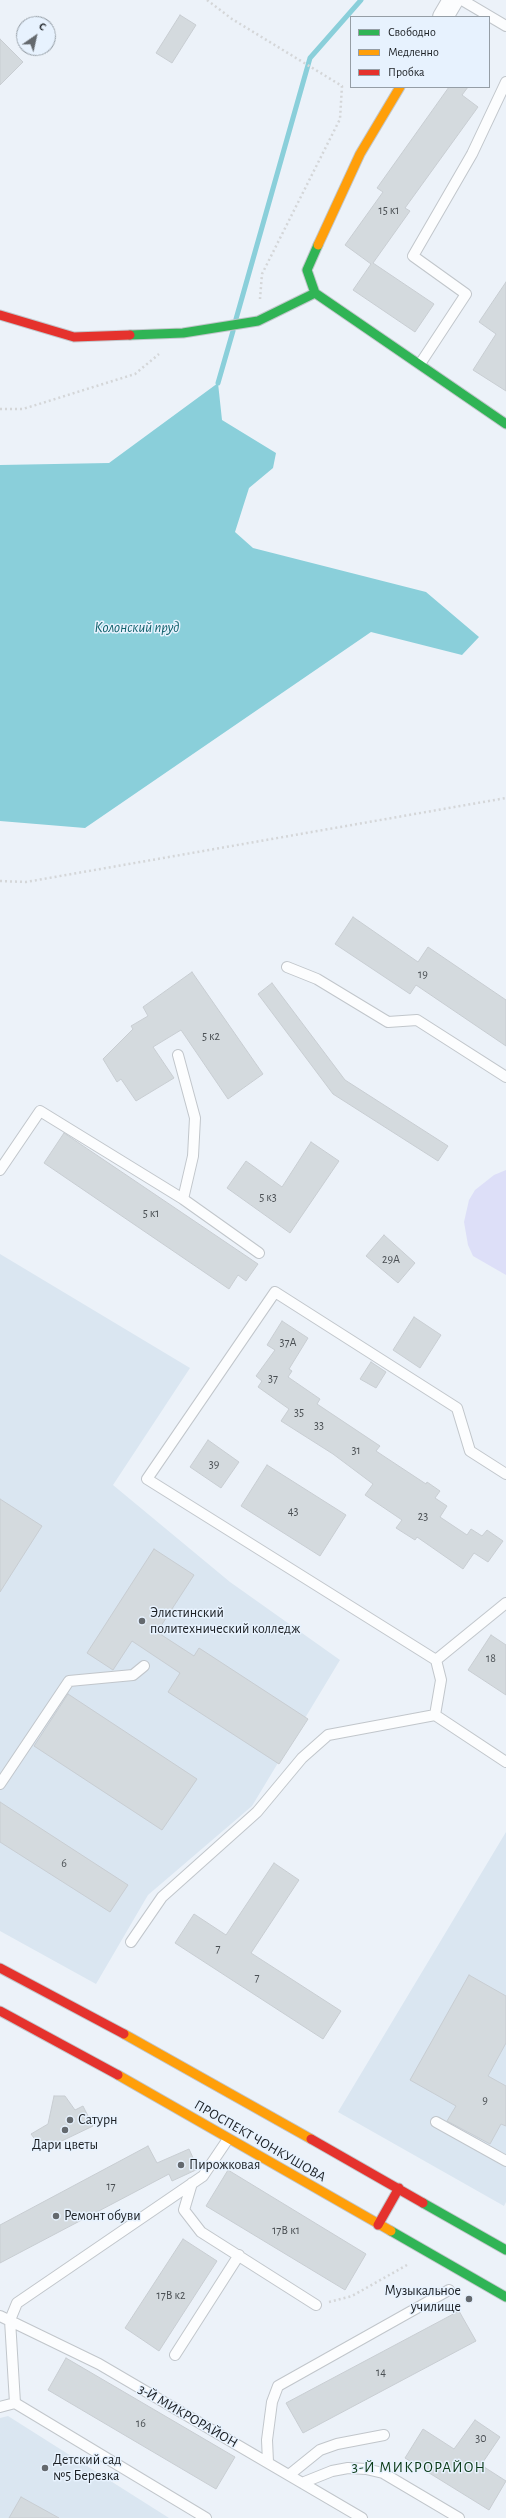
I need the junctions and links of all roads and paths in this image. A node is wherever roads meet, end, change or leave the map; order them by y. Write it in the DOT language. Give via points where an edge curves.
graph roads {
  1 [pos="207,0"];
  2 [pos="453,0"];
  3 [pos="462,0"];
  4 [pos="444,16"];
  5 [pos="489,16"];
  6 [pos="490,17"];
  7 [pos="506,26"];
  8 [pos="506,82"];
  9 [pos="399,88"];
  10 [pos="315,294"];
  11 [pos="0,314"];
  12 [pos="258,321"];
  13 [pos="183,333"];
  14 [pos="420,364"];
  15 [pos="0,409"];
  16 [pos="506,424"];
  17 [pos="506,798"];
  18 [pos="0,882"];
  19 [pos="287,967"];
  20 [pos="178,1055"];
  21 [pos="506,1077"];
  22 [pos="0,1170"];
  23 [pos="183,1199"];
  24 [pos="259,1253"];
  25 [pos="506,1474"];
  26 [pos="506,1603"];
  27 [pos="436,1660"];
  28 [pos="144,1666"];
  29 [pos="435,1715"];
  30 [pos="506,1762"];
  31 [pos="0,1784"];
  32 [pos="131,1942"];
  33 [pos="0,1968"];
  34 [pos="0,2011"];
  35 [pos="436,2122"];
  36 [pos="228,2139"];
  37 [pos="506,2161"];
  38 [pos="192,2183"];
  39 [pos="398,2188"];
  40 [pos="378,2225"];
  41 [pos="506,2250"];
  42 [pos="239,2255"];
  43 [pos="408,2265"];
  44 [pos="449,2290"];
  45 [pos="506,2297"];
  46 [pos="316,2305"];
  47 [pos="0,2316"];
  48 [pos="10,2320"];
  49 [pos="175,2355"];
  50 [pos="15,2403"];
  51 [pos="0,2407"];
  52 [pos="384,2435"];
  53 [pos="268,2462"];
  54 [pos="289,2475"];
  55 [pos="302,2483"];
  56 [pos="206,2518"];
  57 [pos="362,2518"];
  58 [pos="459,2518"];
  1 -- 12 [label="path" via="232,19 342,86 340,119 262,274"];
  2 -- 4 [label="street"];
  3 -- 5 [label="lane"];
  6 -- 7 [label="lane"];
  8 -- 14 [label="lane" via="472,154 413,256 466,294"];
  9 -- 10 [label="main road" via="360,154 307,270"];
  10 -- 12 [label="main road"];
  10 -- 14 [label="main road"];
  11 -- 13 [label="main road" via="74,337"];
  12 -- 13 [label="main road"];
  13 -- 15 [label="path" via="135,374 23,409"];
  14 -- 16 [label="main road"];
  17 -- 18 [label="path" via="26,882"];
  19 -- 21 [label="lane" via="317,979 388,1022 417,1020"];
  20 -- 23 [label="lane" via="195,1118 192,1156"];
  22 -- 23 [label="lane" via="40,1111"];
  23 -- 24 [label="lane"];
  25 -- 27 [label="lane" via="470,1451 457,1408 275,1292 147,1478"];
  26 -- 27 [label="lane"];
  27 -- 29 [label="lane" via="442,1680"];
  28 -- 31 [label="lane" via="133,1675 70,1681"];
  29 -- 30 [label="lane"];
  29 -- 32 [label="lane" via="328,1735 302,1758 257,1812 162,1897"];
  33 -- 39 [label="main road, ПРОСПЕКТ ЧОНКУШОВА" via="96,2018"];
  34 -- 36 [label="main road, ПРОСПЕКТ ЧОНКУШОВА"];
  35 -- 37 [label="lane"];
  36 -- 38 [label="lane" via="203,2176"];
  36 -- 40 [label="main road, ПРОСПЕКТ ЧОНКУШОВА"];
  38 -- 42 [label="lane" via="184,2210 201,2232"];
  38 -- 48 [label="lane" via="17,2303"];
  39 -- 40 [label="main road"];
  39 -- 41 [label="main road, ПРОСПЕКТ ЧОНКУШОВА"];
  40 -- 45 [label="main road, ПРОСПЕКТ ЧОНКУШОВА"];
  42 -- 46 [label="lane"];
  42 -- 49 [label="lane"];
  43 -- 46 [label="path" via="352,2296"];
  44 -- 53 [label="lane" via="278,2386 272,2402 267,2440"];
  47 -- 48 [label="lane, 3-Й МИКРОРАЙОН"];
  48 -- 50 [label="lane"];
  48 -- 53 [label="lane, 3-Й МИКРОРАЙОН" via="99,2364"];
  50 -- 51 [label="lane"];
  50 -- 56 [label="lane"];
  52 -- 54 [label="lane" via="320,2450"];
  53 -- 54 [label="lane, 3-Й МИКРОРАЙОН"];
  54 -- 55 [label="lane, 3-Й МИКРОРАЙОН"];
  55 -- 57 [label="lane, 3-Й МИКРОРАЙОН"];
  55 -- 58 [label="lane" via="332,2471 348,2468 366,2469 383,2473"];
}
